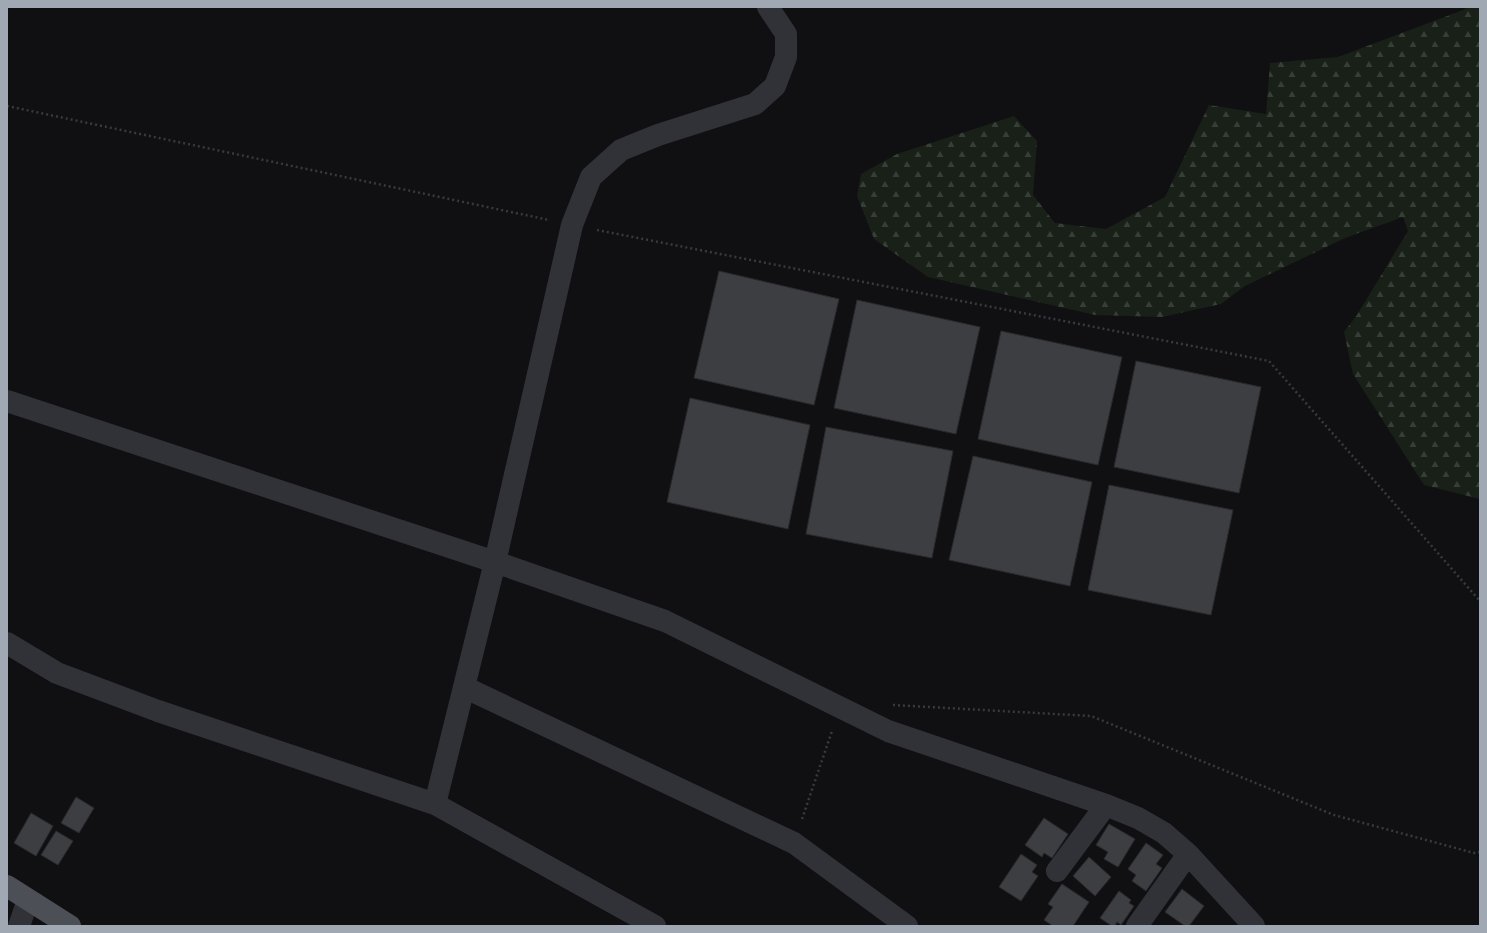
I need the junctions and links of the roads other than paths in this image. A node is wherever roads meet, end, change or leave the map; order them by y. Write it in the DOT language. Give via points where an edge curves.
graph roads {
  1 [pos="768,7"];
  2 [pos="7,401"];
  3 [pos="495,562"];
  4 [pos="7,643"];
  5 [pos="464,687"];
  6 [pos="435,804"];
  7 [pos="1106,805"];
  8 [pos="1188,854"];
  9 [pos="1058,871"];
  10 [pos="7,886"];
  11 [pos="28,900"];
  12 [pos="19,926"];
  13 [pos="70,926"];
  14 [pos="655,926"];
  15 [pos="907,926"];
  16 [pos="1136,926"];
  17 [pos="1254,926"];
  1 -- 3 [label="street" via="786,34 786,57 775,86 755,104 621,150 591,177 572,225"];
  2 -- 3 [label="street"];
  3 -- 5 [label="street"];
  3 -- 7 [label="street" via="665,620 888,731"];
  4 -- 6 [label="street" via="57,673 166,714"];
  5 -- 6 [label="street"];
  5 -- 15 [label="street" via="794,843"];
  6 -- 14 [label="street"];
  7 -- 8 [label="street" via="1138,818 1164,833"];
  7 -- 9 [label="street"];
  8 -- 16 [label="street"];
  8 -- 17 [label="street"];
  10 -- 11 [label="main road"];
  11 -- 12 [label="street"];
  11 -- 13 [label="main road"];
}
